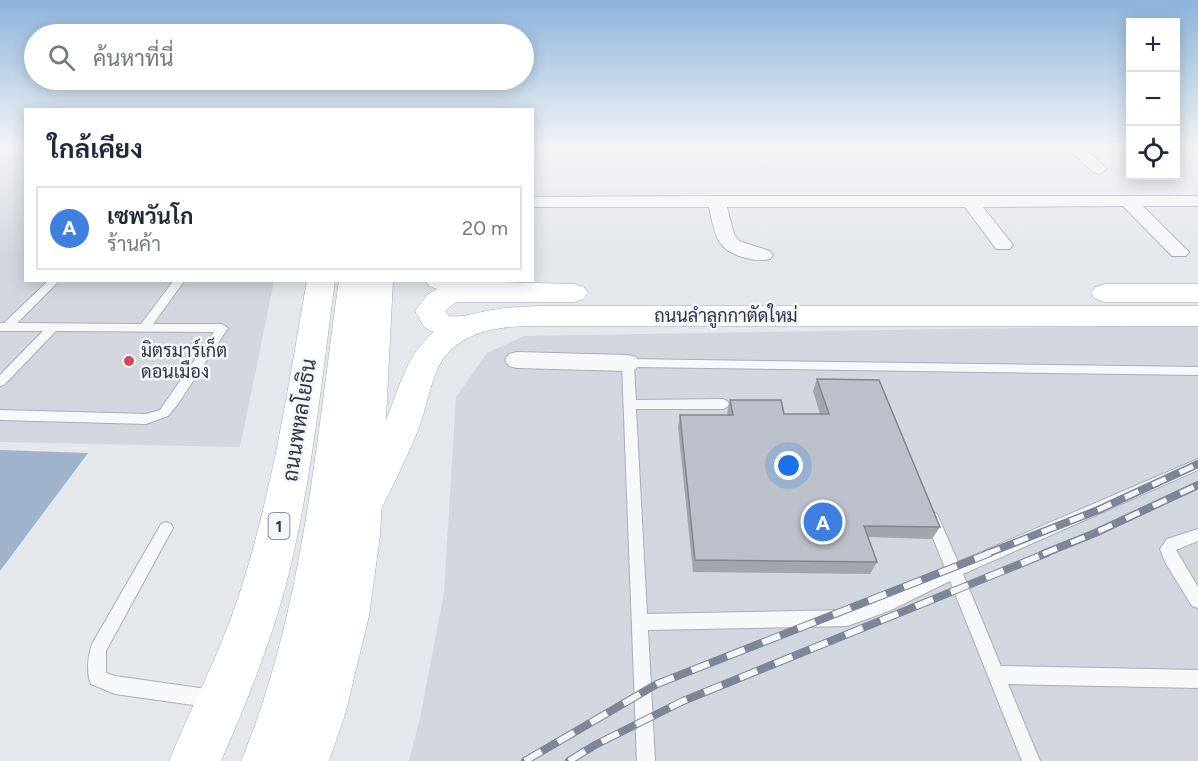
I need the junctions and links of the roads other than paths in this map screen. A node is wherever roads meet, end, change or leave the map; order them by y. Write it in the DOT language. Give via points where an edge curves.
graph roads {
  1 [pos="717,201"];
  2 [pos="970,201"];
  3 [pos="1128,201"];
  4 [pos="534,202"];
  5 [pos="1195,203"];
  6 [pos="1003,245"];
  7 [pos="1179,252"];
  8 [pos="763,255"];
  9 [pos="53,282"];
  10 [pos="178,282"];
  11 [pos="321,282"];
  12 [pos="353,282"];
  13 [pos="379,282"];
  14 [pos="444,282"];
  15 [pos="472,292"];
  16 [pos="1198,293"];
  17 [pos="1198,316"];
  18 [pos="3,327"];
  19 [pos="53,327"];
  20 [pos="465,327"];
  21 [pos="144,328"];
  22 [pos="517,360"];
  23 [pos="628,363"];
  24 [pos="873,368"];
  25 [pos="1198,371"];
  26 [pos="0,382"];
  27 [pos="879,384"];
  28 [pos="723,404"];
  29 [pos="631,405"];
  30 [pos="0,415"];
  31 [pos="1198,464"];
  32 [pos="363,505"];
  33 [pos="928,508"];
  34 [pos="166,528"];
  35 [pos="1198,534"];
  36 [pos="954,571"];
  37 [pos="1198,601"];
  38 [pos="640,622"];
  39 [pos="995,675"];
  40 [pos="1198,680"];
  41 [pos="224,700"];
  42 [pos="195,761"];
  43 [pos="267,761"];
  44 [pos="303,761"];
  45 [pos="646,761"];
  46 [pos="1031,761"];
  1 -- 2 [label="street"];
  1 -- 4 [label="street"];
  1 -- 8 [label="street" via="728,243 742,252"];
  2 -- 3 [label="street"];
  2 -- 6 [label="street"];
  3 -- 5 [label="street"];
  3 -- 7 [label="street"];
  9 -- 18 [label="lane"];
  10 -- 21 [label="lane"];
  11 -- 41 [label="main road, ถนนพหลโยธิน / 1" via="287,493 255,615"];
  12 -- 43 [label="main road" via="311,603 290,699"];
  13 -- 32 [label="main road"];
  14 -- 15 [label="main road, ถนนลำลูกกาตัดใหม่"];
  15 -- 16 [label="main road, ถนนลำลูกกาตัดใหม่"];
  15 -- 20 [label="main road" via="444,296 430,311 437,324"];
  17 -- 20 [label="main road, ถนนลำลูกกาตัดใหม่" via="526,316 487,319"];
  18 -- 19 [label="lane"];
  19 -- 21 [label="lane"];
  19 -- 26 [label="lane"];
  20 -- 32 [label="main road, ถนนลำลูกกาตัดใหม่" via="440,343 428,357 401,426"];
  21 -- 30 [label="lane" via="222,328 164,413 146,419"];
  22 -- 23 [label="street"];
  23 -- 24 [label="lane"];
  23 -- 29 [label="lane"];
  24 -- 25 [label="lane"];
  24 -- 27 [label="lane"];
  28 -- 29 [label="lane"];
  29 -- 38 [label="lane"];
  31 -- 36 [label="lane"];
  32 -- 44 [label="main road" via="347,616"];
  33 -- 36 [label="lane"];
  34 -- 41 [label="lane" via="98,650 97,678 115,685"];
  35 -- 37 [label="lane" via="1168,549"];
  36 -- 38 [label="lane" via="883,606 847,618"];
  36 -- 39 [label="lane"];
  38 -- 45 [label="lane"];
  39 -- 40 [label="lane"];
  39 -- 46 [label="lane"];
  41 -- 42 [label="main road, ถนนพหลโยธิน / 1"];
}
